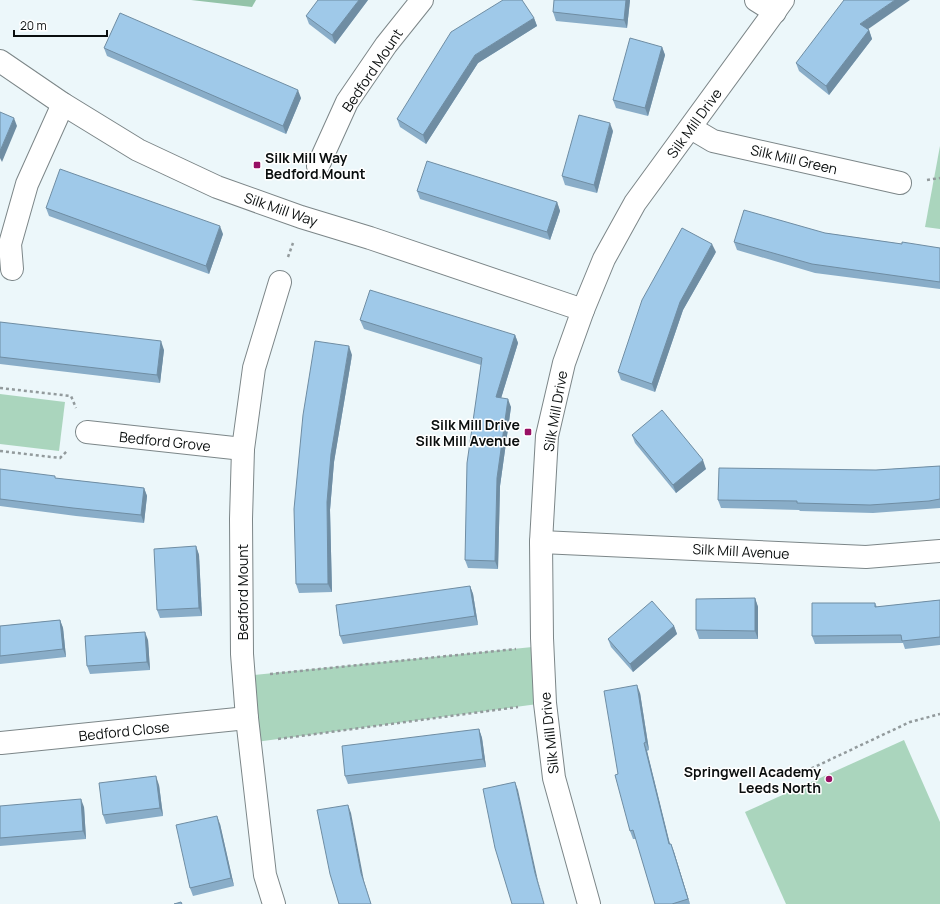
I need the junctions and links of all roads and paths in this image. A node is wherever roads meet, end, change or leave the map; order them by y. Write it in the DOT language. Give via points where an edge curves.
graph roads {
  1 [pos="422,0"];
  2 [pos="756,0"];
  3 [pos="779,6"];
  4 [pos="0,61"];
  5 [pos="63,104"];
  6 [pos="690,128"];
  7 [pos="318,166"];
  8 [pos="900,184"];
  9 [pos="12,269"];
  10 [pos="280,282"];
  11 [pos="583,310"];
  12 [pos="0,388"];
  13 [pos="87,432"];
  14 [pos="243,450"];
  15 [pos="0,451"];
  16 [pos="541,542"];
  17 [pos="940,550"];
  18 [pos="542,646"];
  19 [pos="244,676"];
  20 [pos="545,703"];
  21 [pos="940,714"];
  22 [pos="247,718"];
  23 [pos="1,743"];
  24 [pos="250,743"];
  25 [pos="806,771"];
  26 [pos="274,904"];
  27 [pos="589,904"];
  1 -- 7 [label="street, Bedford Mount" via="386,45 347,102"];
  2 -- 3 [label="street"];
  3 -- 6 [label="street, Silk Mill Drive"];
  4 -- 5 [label="street, Silk Mill Way"];
  5 -- 9 [label="street" via="27,184 10,244"];
  5 -- 11 [label="street, Silk Mill Way" via="138,150 217,187"];
  6 -- 8 [label="street, Silk Mill Green" via="713,141"];
  6 -- 11 [label="street, Silk Mill Drive" via="635,203 604,260"];
  10 -- 14 [label="street, Bedford Mount" via="254,368"];
  11 -- 16 [label="street, Silk Mill Drive" via="564,363 548,436"];
  12 -- 13 [label="path" via="71,396"];
  13 -- 14 [label="street, Bedford Grove"];
  13 -- 15 [label="path" via="60,458"];
  14 -- 19 [label="street, Bedford Mount" via="241,527"];
  16 -- 17 [label="street, Silk Mill Avenue" via="866,557"];
  16 -- 18 [label="street, Silk Mill Drive"];
  18 -- 19 [label="path"];
  18 -- 20 [label="street, Silk Mill Drive"];
  19 -- 22 [label="street, Bedford Mount"];
  20 -- 24 [label="path"];
  20 -- 27 [label="street, Silk Mill Drive" via="554,778"];
  21 -- 25 [label="path" via="910,722"];
  22 -- 23 [label="street, Bedford Close"];
  22 -- 24 [label="street, Bedford Mount"];
  24 -- 26 [label="street, Bedford Mount" via="265,875"];
}
